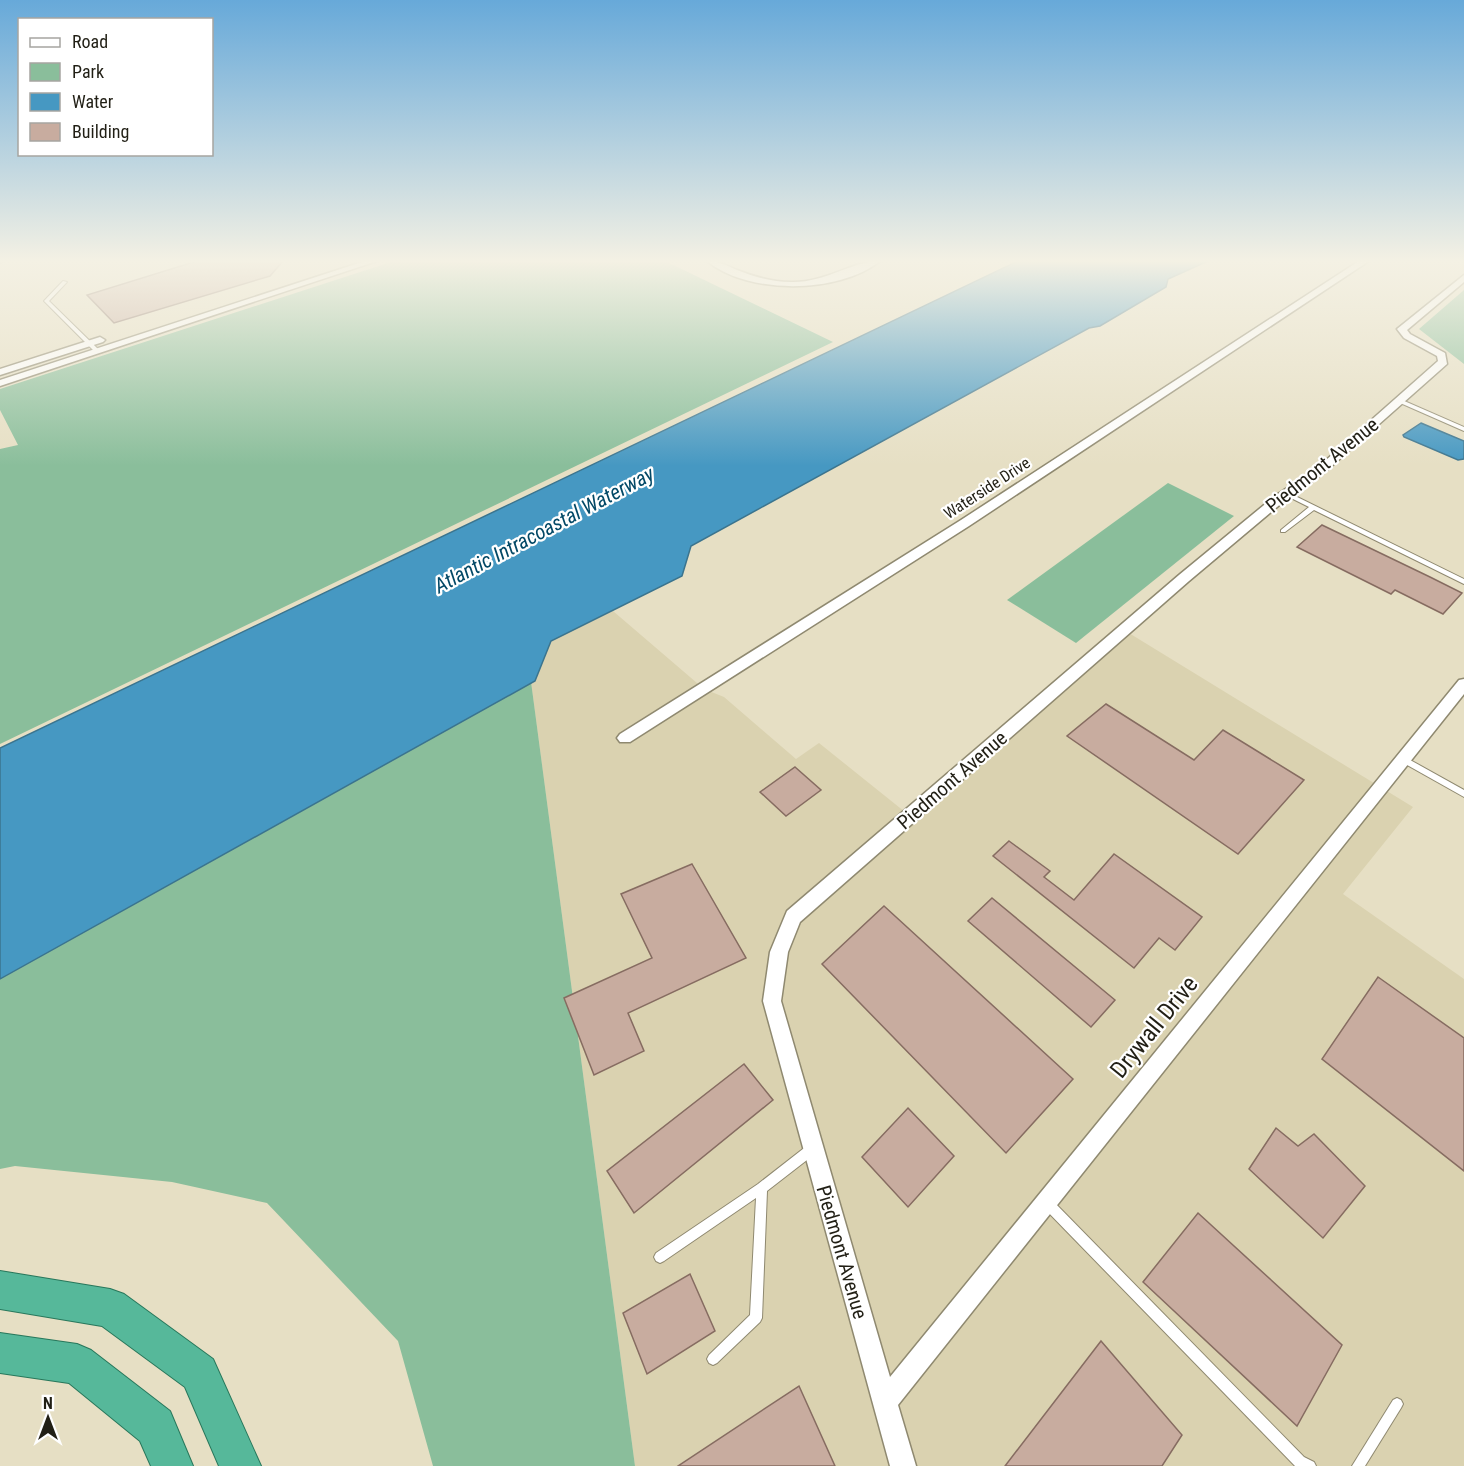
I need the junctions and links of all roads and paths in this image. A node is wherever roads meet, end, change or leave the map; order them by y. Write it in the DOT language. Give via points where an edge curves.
graph roads {
  1 [pos="76,329"];
  2 [pos="145,329"];
  3 [pos="149,329"];
  4 [pos="1261,329"];
  5 [pos="1402,329"];
  6 [pos="94,347"];
  7 [pos="0,372"];
  8 [pos="0,383"];
  9 [pos="1400,401"];
  10 [pos="1464,429"];
  11 [pos="1287,494"];
  12 [pos="1313,507"];
  13 [pos="1283,531"];
  14 [pos="1464,582"];
  15 [pos="1464,684"];
  16 [pos="625,738"];
  17 [pos="1403,759"];
  18 [pos="1464,794"];
  19 [pos="813,1148"];
  20 [pos="762,1188"];
  21 [pos="1046,1202"];
  22 [pos="660,1257"];
  23 [pos="0,1290"];
  24 [pos="0,1353"];
  25 [pos="712,1359"];
  26 [pos="884,1403"];
  27 [pos="1397,1404"];
  28 [pos="172,1466"];
  29 [pos="240,1466"];
  30 [pos="903,1466"];
  31 [pos="1310,1466"];
  32 [pos="1358,1466"];
  1 -- 6 [label="lane"];
  2 -- 6 [label="street"];
  3 -- 6 [label="street"];
  4 -- 16 [label="street, Waterside Drive" via="975,517"];
  5 -- 9 [label="street, Piedmont Avenue" via="1442,355 1443,362"];
  6 -- 7 [label="street"];
  6 -- 8 [label="street"];
  9 -- 10 [label="lane"];
  9 -- 11 [label="street, Piedmont Avenue" via="1321,470"];
  11 -- 12 [label="lane"];
  11 -- 19 [label="street, Piedmont Avenue" via="1184,578 793,917 779,952 772,1001"];
  12 -- 13 [label="lane"];
  12 -- 14 [label="lane"];
  15 -- 17 [label="street, Drywall Drive"];
  17 -- 18 [label="lane"];
  17 -- 21 [label="street, Drywall Drive"];
  19 -- 20 [label="lane"];
  19 -- 26 [label="street, Piedmont Avenue"];
  20 -- 22 [label="lane"];
  20 -- 25 [label="lane" via="756,1318"];
  21 -- 26 [label="street, Drywall Drive"];
  21 -- 31 [label="lane" via="1300,1462"];
  23 -- 29 [label="highway" via="110,1308 190,1366 199,1373"];
  24 -- 28 [label="highway" via="77,1364 155,1426"];
  26 -- 30 [label="street, Piedmont Avenue"];
  27 -- 32 [label="lane"];
}
